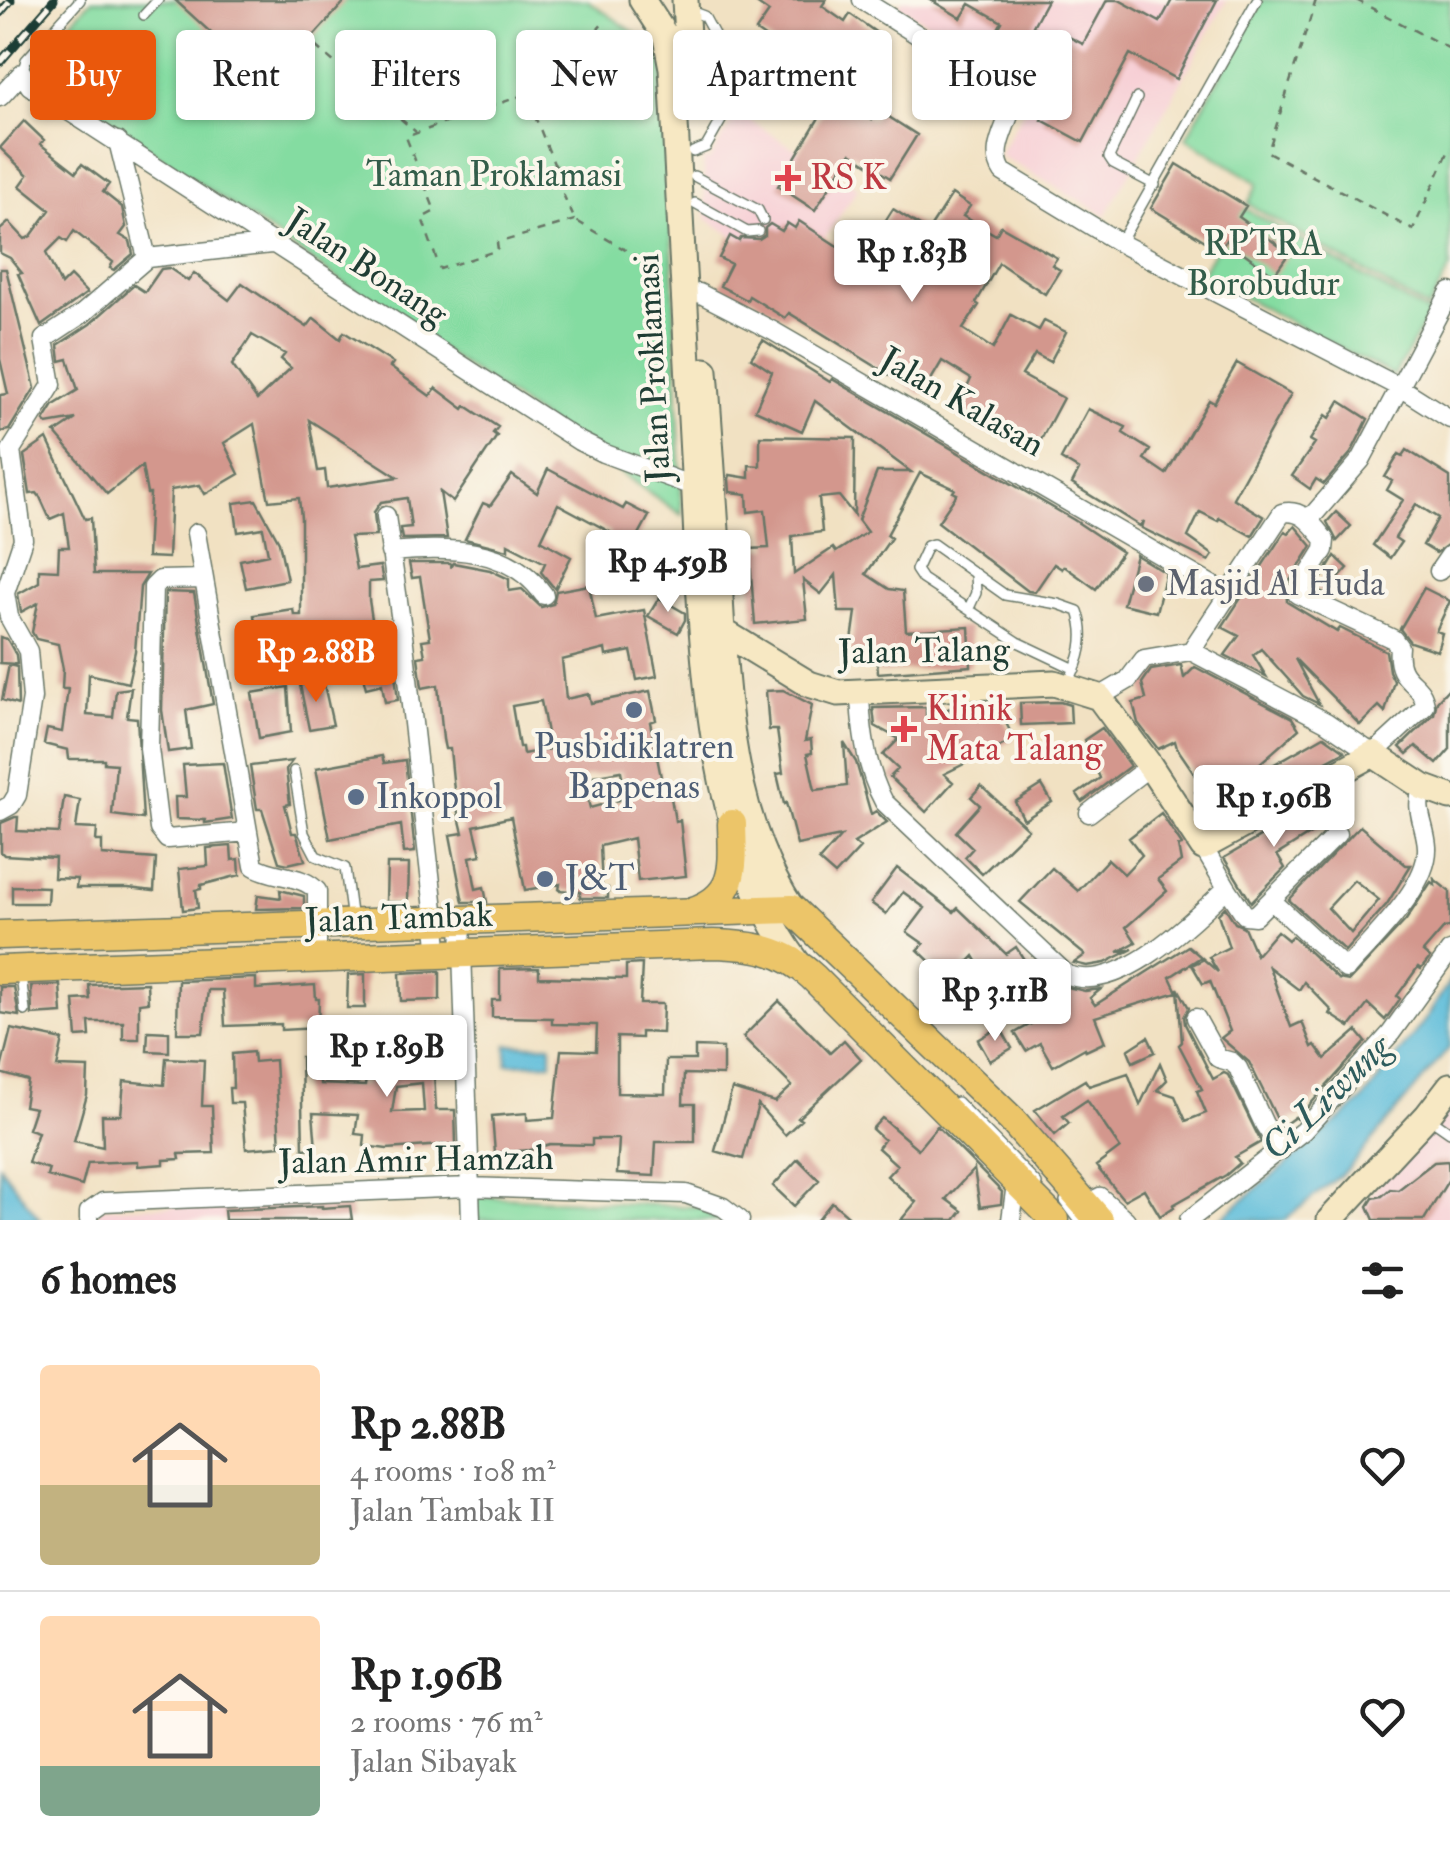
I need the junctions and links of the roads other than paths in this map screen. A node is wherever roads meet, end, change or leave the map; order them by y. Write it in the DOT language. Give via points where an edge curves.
graph roads {
  1 [pos="80,0"];
  2 [pos="158,0"];
  3 [pos="862,0"];
  4 [pos="1257,0"];
  5 [pos="686,4"];
  6 [pos="649,9"];
  7 [pos="144,15"];
  8 [pos="22,73"];
  9 [pos="0,97"];
  10 [pos="1137,98"];
  11 [pos="118,140"];
  12 [pos="693,164"];
  13 [pos="1155,185"];
  14 [pos="695,203"];
  15 [pos="763,220"];
  16 [pos="758,231"];
  17 [pos="1120,243"];
  18 [pos="271,244"];
  19 [pos="147,258"];
  20 [pos="691,288"];
  21 [pos="1450,292"];
  22 [pos="1401,388"];
  23 [pos="1450,419"];
  24 [pos="695,487"];
  25 [pos="21,503"];
  26 [pos="0,504"];
  27 [pos="386,516"];
  28 [pos="1307,517"];
  29 [pos="196,533"];
  30 [pos="390,552"];
  31 [pos="1450,555"];
  32 [pos="1439,571"];
  33 [pos="975,575"];
  34 [pos="204,578"];
  35 [pos="1229,594"];
  36 [pos="544,596"];
  37 [pos="969,608"];
  38 [pos="713,630"];
  39 [pos="1191,651"];
  40 [pos="1070,677"];
  41 [pos="860,693"];
  42 [pos="1099,697"];
  43 [pos="1373,754"];
  44 [pos="1150,766"];
  45 [pos="294,771"];
  46 [pos="1440,789"];
  47 [pos="0,811"];
  48 [pos="1088,814"];
  49 [pos="732,824"];
  50 [pos="248,832"];
  51 [pos="1336,834"];
  52 [pos="1202,847"];
  53 [pos="1226,888"];
  54 [pos="1272,901"];
  55 [pos="676,919"];
  56 [pos="608,927"];
  57 [pos="362,929"];
  58 [pos="0,935"];
  59 [pos="784,936"];
  60 [pos="447,937"];
  61 [pos="318,942"];
  62 [pos="0,946"];
  63 [pos="1450,950"];
  64 [pos="7,966"];
  65 [pos="25,1011"];
  66 [pos="1196,1018"];
  67 [pos="878,1026"];
  68 [pos="1450,1086"];
  69 [pos="942,1088"];
  70 [pos="1427,1116"];
  71 [pos="1450,1132"];
  72 [pos="1281,1150"];
  73 [pos="1016,1178"];
  74 [pos="1052,1184"];
  75 [pos="470,1187"];
  76 [pos="1074,1213"];
  77 [pos="89,1216"];
  78 [pos="470,1220"];
  79 [pos="740,1220"];
  80 [pos="1011,1220"];
  81 [pos="1126,1220"];
  82 [pos="1190,1220"];
  83 [pos="1330,1220"];
  1 -- 8 [label="lane"];
  2 -- 7 [label="lane"];
  3 -- 17 [label="street" via="1006,90 1012,110 996,150 1003,172"];
  4 -- 13 [label="lane"];
  5 -- 6 [label="main road"];
  5 -- 12 [label="main road, Jalan Proklamasi"];
  6 -- 20 [label="main road, Jalan Proklamasi" via="666,37 672,68"];
  8 -- 9 [label="street"];
  8 -- 11 [label="street, Jalan Bonang" via="30,86"];
  10 -- 13 [label="lane" via="1109,156"];
  11 -- 18 [label="street, Jalan Bonang"];
  11 -- 19 [label="street"];
  12 -- 14 [label="main road, Jalan Proklamasi"];
  12 -- 15 [label="lane"];
  13 -- 17 [label="lane"];
  14 -- 16 [label="lane" via="747,232"];
  14 -- 20 [label="main road, Jalan Proklamasi"];
  17 -- 22 [label="street"];
  18 -- 19 [label="street"];
  18 -- 24 [label="street, Jalan Bonang" via="578,440"];
  19 -- 25 [label="street" via="44,339 52,385 11,450"];
  20 -- 24 [label="main road, Jalan Proklamasi"];
  20 -- 35 [label="street, Jalan Kalasan"];
  20 -- 38 [label="main road, Jalan Proklamasi"];
  21 -- 22 [label="street"];
  22 -- 23 [label="street"];
  22 -- 28 [label="street" via="1360,460"];
  24 -- 38 [label="main road, Jalan Proklamasi"];
  25 -- 26 [label="street"];
  25 -- 47 [label="street" via="23,539 4,593 9,618 28,650 32,698 17,795"];
  27 -- 30 [label="street"];
  28 -- 35 [label="street" via="1284,511"];
  28 -- 43 [label="street" via="1325,544 1297,594 1393,638 1402,674 1425,700"];
  29 -- 34 [label="street"];
  30 -- 36 [label="street" via="492,556"];
  30 -- 60 [label="street"];
  31 -- 32 [label="street"];
  33 -- 37 [label="lane"];
  33 -- 37 [label="lane" via="932,544 916,570"];
  33 -- 40 [label="lane" via="1005,596 1078,611 1086,632"];
  34 -- 50 [label="street"];
  34 -- 50 [label="street" via="160,580 153,587 149,748 159,829 167,839"];
  35 -- 39 [label="street"];
  37 -- 40 [label="lane"];
  38 -- 41 [label="main road, Jalan Talang" via="809,684"];
  38 -- 49 [label="main road, Jalan Proklamasi" via="718,754"];
  38 -- 59 [label="main road, Jalan Proklamasi" via="744,792"];
  39 -- 42 [label="street" via="1144,659 1128,680"];
  39 -- 43 [label="street"];
  40 -- 41 [label="main road, Jalan Talang"];
  40 -- 42 [label="main road, Jalan Talang"];
  41 -- 53 [label="street" via="872,778 884,802 1066,974 1094,978 1145,957"];
  42 -- 44 [label="main road"];
  43 -- 46 [label="main road"];
  43 -- 52 [label="main road"];
  44 -- 48 [label="street"];
  44 -- 52 [label="main road"];
  45 -- 57 [label="lane" via="304,833 316,856 346,868"];
  46 -- 54 [label="street" via="1418,798 1425,869 1346,968"];
  49 -- 55 [label="main road" via="728,884 714,902"];
  49 -- 59 [label="main road, Jalan Proklamasi" via="745,866"];
  50 -- 61 [label="street" via="254,866 309,882 318,891"];
  51 -- 54 [label="street"];
  52 -- 53 [label="street"];
  53 -- 54 [label="street" via="1249,917"];
  55 -- 59 [label="main road, Jalan Tambak"];
  55 -- 60 [label="main road, Jalan Tambak"];
  56 -- 60 [label="lane"];
  57 -- 60 [label="main road, Jalan Tambak"];
  57 -- 61 [label="main road, Jalan Tambak"];
  58 -- 61 [label="main road, Jalan Tambak"];
  59 -- 60 [label="main road, Jalan Tambak" via="764,948"];
  59 -- 67 [label="lane"];
  59 -- 73 [label="main road"];
  59 -- 74 [label="lane" via="1016,1139"];
  59 -- 76 [label="main road" via="1012,1120"];
  60 -- 61 [label="main road, Jalan Tambak"];
  60 -- 75 [label="street"];
  61 -- 62 [label="lane"];
  61 -- 64 [label="main road, Jalan Tambak"];
  63 -- 72 [label="street" via="1391,1033"];
  64 -- 65 [label="lane"];
  66 -- 72 [label="street" via="1218,1058 1238,1068"];
  68 -- 70 [label="main road"];
  69 -- 76 [label="lane"];
  70 -- 71 [label="lane"];
  70 -- 83 [label="main road"];
  72 -- 82 [label="street"];
  73 -- 76 [label="main road"];
  73 -- 80 [label="street"];
  75 -- 77 [label="street, Jalan Amir Hamzah" via="103,1202"];
  75 -- 78 [label="street"];
  75 -- 79 [label="street, Jalan Amir Hamzah" via="686,1194"];
  76 -- 81 [label="street" via="1100,1197"];
}
